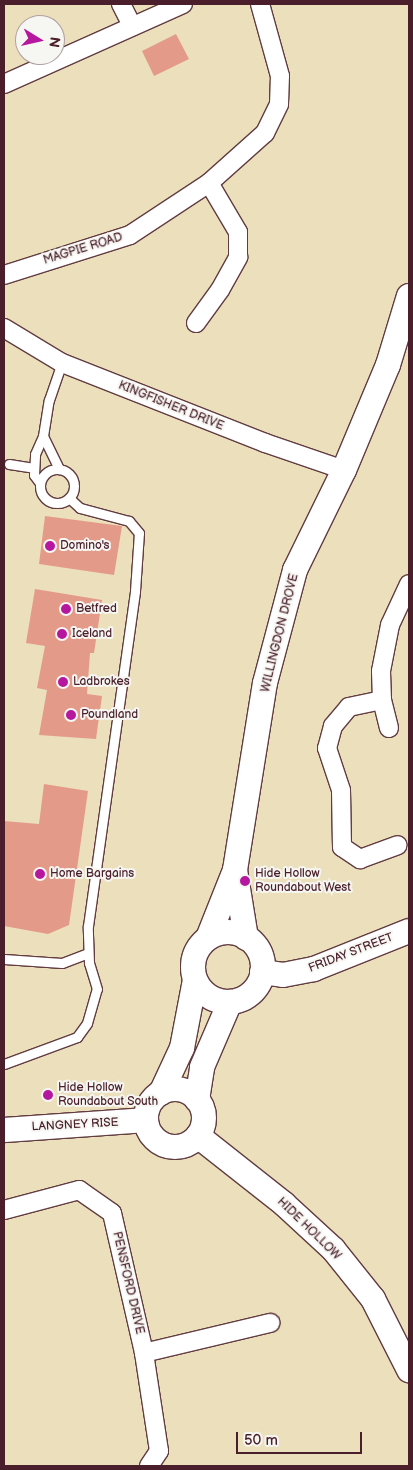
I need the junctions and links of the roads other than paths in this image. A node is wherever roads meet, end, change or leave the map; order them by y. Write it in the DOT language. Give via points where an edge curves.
graph roads {
  1 [pos="121,4"];
  2 [pos="184,4"];
  3 [pos="260,4"];
  4 [pos="132,26"];
  5 [pos="4,84"];
  6 [pos="209,183"];
  7 [pos="4,275"];
  8 [pos="409,296"];
  9 [pos="196,323"];
  10 [pos="4,328"];
  11 [pos="62,363"];
  12 [pos="43,436"];
  13 [pos="8,464"];
  14 [pos="34,468"];
  15 [pos="59,469"];
  16 [pos="344,470"];
  17 [pos="40,483"];
  18 [pos="69,498"];
  19 [pos="409,584"];
  20 [pos="382,700"];
  21 [pos="390,728"];
  22 [pos="398,845"];
  23 [pos="235,870"];
  24 [pos="409,931"];
  25 [pos="208,938"];
  26 [pos="246,938"];
  27 [pos="88,953"];
  28 [pos="4,959"];
  29 [pos="262,972"];
  30 [pos="195,980"];
  31 [pos="230,1002"];
  32 [pos="4,1064"];
  33 [pos="161,1093"];
  34 [pos="197,1100"];
  35 [pos="146,1120"];
  36 [pos="4,1130"];
  37 [pos="198,1136"];
  38 [pos="4,1210"];
  39 [pos="270,1323"];
  40 [pos="144,1353"];
  41 [pos="408,1360"];
  42 [pos="149,1466"];
  1 -- 4 [label="street"];
  2 -- 4 [label="street"];
  3 -- 6 [label="street, MAGPIE ROAD" via="280,76 279,104 265,132"];
  4 -- 5 [label="street"];
  6 -- 7 [label="street, MAGPIE ROAD" via="130,235"];
  6 -- 9 [label="street" via="238,232 238,257 220,290"];
  8 -- 16 [label="main road, WILLINGDON DROVE" via="388,365"];
  10 -- 11 [label="street, KINGFISHER DRIVE"];
  11 -- 12 [label="lane" via="49,400"];
  11 -- 16 [label="street, KINGFISHER DRIVE" via="265,443"];
  12 -- 14 [label="lane" via="35,454"];
  12 -- 15 [label="lane"];
  13 -- 14 [label="lane"];
  14 -- 17 [label="lane"];
  15 -- 17 [label="lane" via="46,472"];
  15 -- 18 [label="lane" via="72,477 74,488"];
  16 -- 23 [label="main road, WILLINGDON DROVE" via="295,570 265,683"];
  17 -- 18 [label="lane" via="42,494 49,502 60,503"];
  18 -- 27 [label="lane" via="80,508 129,521 138,533 135,591 88,926"];
  19 -- 20 [label="street" via="390,625 381,671"];
  20 -- 21 [label="street"];
  20 -- 22 [label="street" via="349,707 333,726 327,748 341,790 342,847 360,859"];
  23 -- 25 [label="main road, WILLINGDON DROVE"];
  23 -- 26 [label="main road, WILLINGDON DROVE"];
  24 -- 29 [label="main road, FRIDAY STREET" via="314,969 283,975"];
  25 -- 26 [label="main road" via="227,932"];
  25 -- 30 [label="main road" via="194,957"];
  26 -- 29 [label="main road" via="259,953"];
  27 -- 28 [label="lane" via="62,964"];
  27 -- 32 [label="lane" via="97,990 88,1023 78,1037"];
  29 -- 31 [label="main road" via="255,990"];
  30 -- 31 [label="main road" via="209,997"];
  30 -- 33 [label="main road" via="182,1048"];
  31 -- 34 [label="main road" via="202,1067"];
  33 -- 34 [label="main road" via="180,1090"];
  33 -- 35 [label="main road" via="150,1105"];
  34 -- 37 [label="main road" via="204,1118"];
  35 -- 36 [label="main road, LANGNEY RISE"];
  35 -- 37 [label="main road" via="154,1138 171,1147 181,1147"];
  37 -- 41 [label="main road, HIDE HOLLOW" via="284,1204 333,1249 373,1298"];
  38 -- 40 [label="street, PENSFORD DRIVE" via="80,1190 112,1213"];
  39 -- 40 [label="street"];
  40 -- 42 [label="street, PENSFORD DRIVE" via="159,1451"];
}
